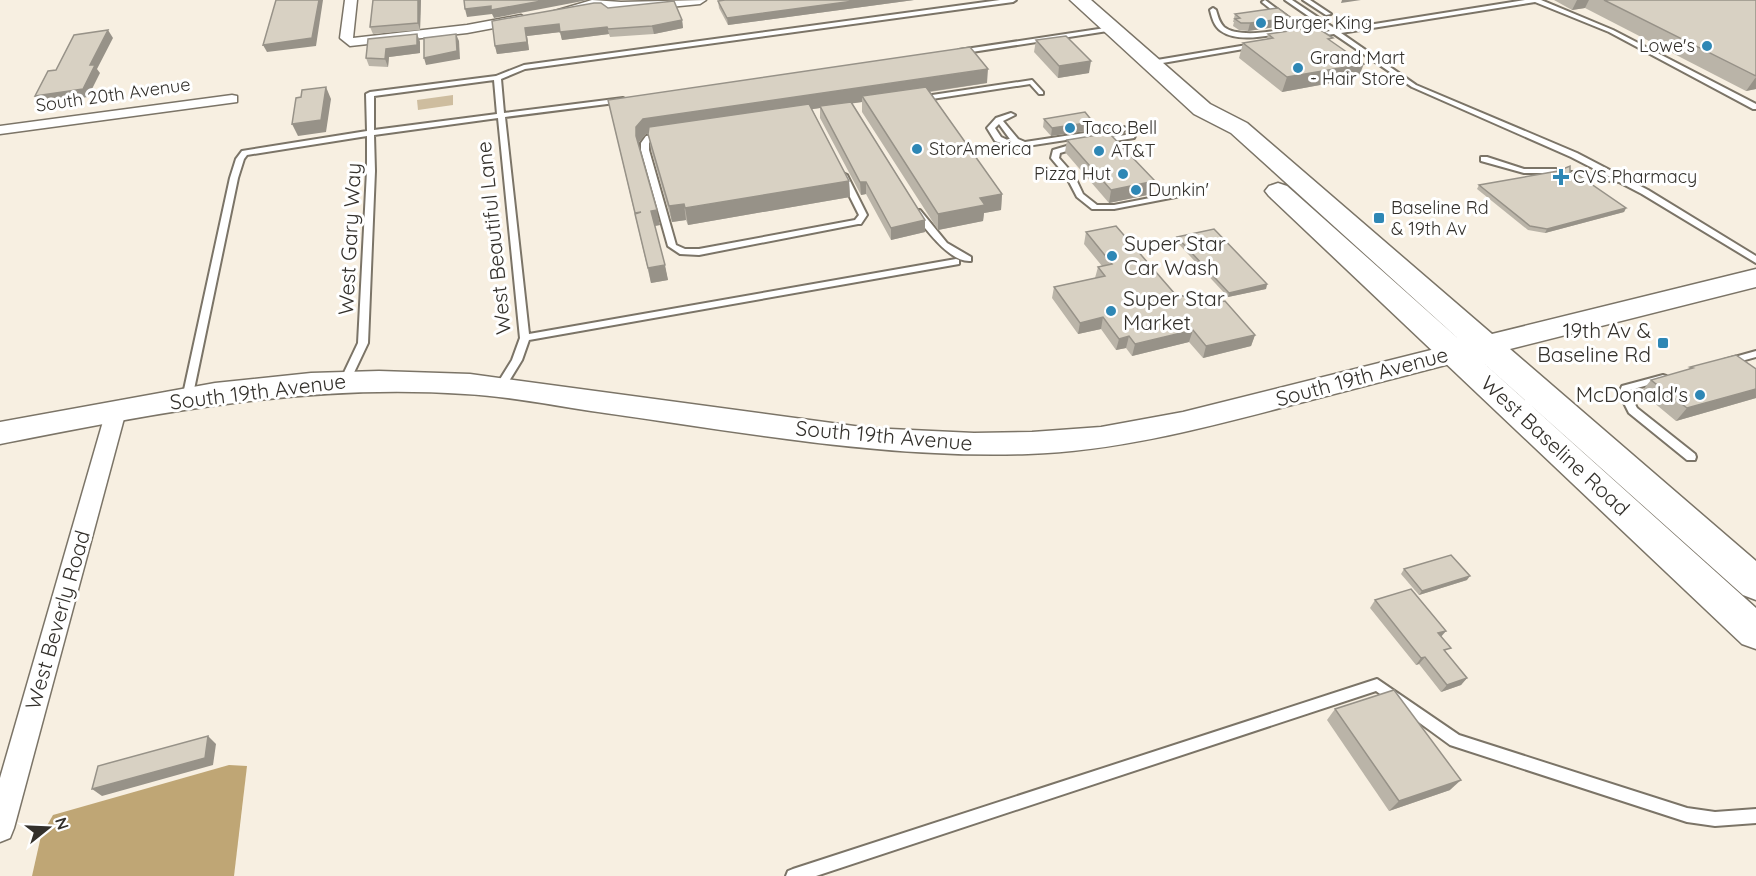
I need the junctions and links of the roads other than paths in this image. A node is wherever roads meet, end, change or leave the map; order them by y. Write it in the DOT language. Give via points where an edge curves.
graph roads {
  1 [pos="351,0"];
  2 [pos="700,0"];
  3 [pos="1013,0"];
  4 [pos="1080,0"];
  5 [pos="1288,0"];
  6 [pos="1306,0"];
  7 [pos="1265,2"];
  8 [pos="1214,10"];
  9 [pos="1328,14"];
  10 [pos="1112,29"];
  11 [pos="1335,33"];
  12 [pos="1301,38"];
  13 [pos="1260,45"];
  14 [pos="950,53"];
  15 [pos="1151,63"];
  16 [pos="497,78"];
  17 [pos="1041,93"];
  18 [pos="231,99"];
  19 [pos="632,99"];
  20 [pos="911,100"];
  21 [pos="1756,107"];
  22 [pos="1011,115"];
  23 [pos="500,117"];
  24 [pos="1124,129"];
  25 [pos="0,130"];
  26 [pos="370,134"];
  27 [pos="672,135"];
  28 [pos="1131,136"];
  29 [pos="1484,159"];
  30 [pos="839,166"];
  31 [pos="1556,171"];
  32 [pos="1572,174"];
  33 [pos="1620,180"];
  34 [pos="1186,193"];
  35 [pos="909,199"];
  36 [pos="968,259"];
  37 [pos="1756,260"];
  38 [pos="956,262"];
  39 [pos="1756,278"];
  40 [pos="525,338"];
  41 [pos="1471,349"];
  42 [pos="1754,356"];
  43 [pos="1715,365"];
  44 [pos="1671,376"];
  45 [pos="345,381"];
  46 [pos="499,389"];
  47 [pos="187,399"];
  48 [pos="116,411"];
  49 [pos="0,433"];
  50 [pos="1691,457"];
  51 [pos="1756,584"];
  52 [pos="1756,632"];
  53 [pos="6,788"];
  54 [pos="1756,816"];
  55 [pos="0,828"];
  56 [pos="793,876"];
  1 -- 2 [label="street" via="346,38 350,42 466,29 564,11 586,14 621,6"];
  3 -- 16 [label="lane" via="524,67"];
  4 -- 10 [label="main road, West Baseline Road"];
  5 -- 11 [label="lane"];
  6 -- 9 [label="lane"];
  7 -- 8 [label="lane" via="1297,26 1234,35 1217,23"];
  10 -- 14 [label="lane"];
  10 -- 15 [label="main road, West Baseline Road"];
  11 -- 12 [label="lane"];
  11 -- 21 [label="lane" via="1536,0 1611,31"];
  11 -- 33 [label="lane" via="1414,86 1514,127"];
  13 -- 15 [label="lane"];
  15 -- 41 [label="main road, West Baseline Road" via="1202,109 1239,128"];
  16 -- 23 [label="lane, West Beautiful Lane"];
  16 -- 26 [label="lane, West Gary Way" via="370,94"];
  17 -- 20 [label="lane" via="1032,82"];
  18 -- 25 [label="street, South 20th Avenue"];
  19 -- 23 [label="lane"];
  22 -- 24 [label="lane" via="991,128 1008,145"];
  23 -- 26 [label="lane"];
  23 -- 40 [label="lane, West Beautiful Lane"];
  26 -- 45 [label="lane, West Gary Way" via="363,343"];
  26 -- 47 [label="lane" via="256,150 240,159"];
  27 -- 30 [label="lane" via="649,138 645,143 672,246 683,252 858,222 863,215"];
  28 -- 34 [label="lane" via="1062,148 1055,158 1080,195 1095,207"];
  29 -- 31 [label="lane" via="1524,171"];
  32 -- 33 [label="lane"];
  33 -- 37 [label="lane"];
  35 -- 36 [label="lane" via="939,240"];
  38 -- 40 [label="lane"];
  39 -- 41 [label="main road, South 19th Avenue"];
  40 -- 46 [label="lane, West Beautiful Lane"];
  41 -- 46 [label="main road, South 19th Avenue" via="1183,423 1101,438 1032,443 869,439"];
  41 -- 51 [label="main road, West Baseline Road"];
  41 -- 52 [label="main road, West Baseline Road"];
  42 -- 43 [label="lane"];
  44 -- 50 [label="lane" via="1626,388 1624,393 1633,410"];
  45 -- 46 [label="main road, South 19th Avenue" via="410,381"];
  45 -- 47 [label="main road, South 19th Avenue"];
  47 -- 48 [label="main road, South 19th Avenue"];
  48 -- 49 [label="main road, South 19th Avenue"];
  48 -- 53 [label="street, West Beverly Road"];
  53 -- 55 [label="street, West Beverly Road"];
  54 -- 56 [label="lane" via="1715,819 1687,814 1455,740 1377,685"];
}
